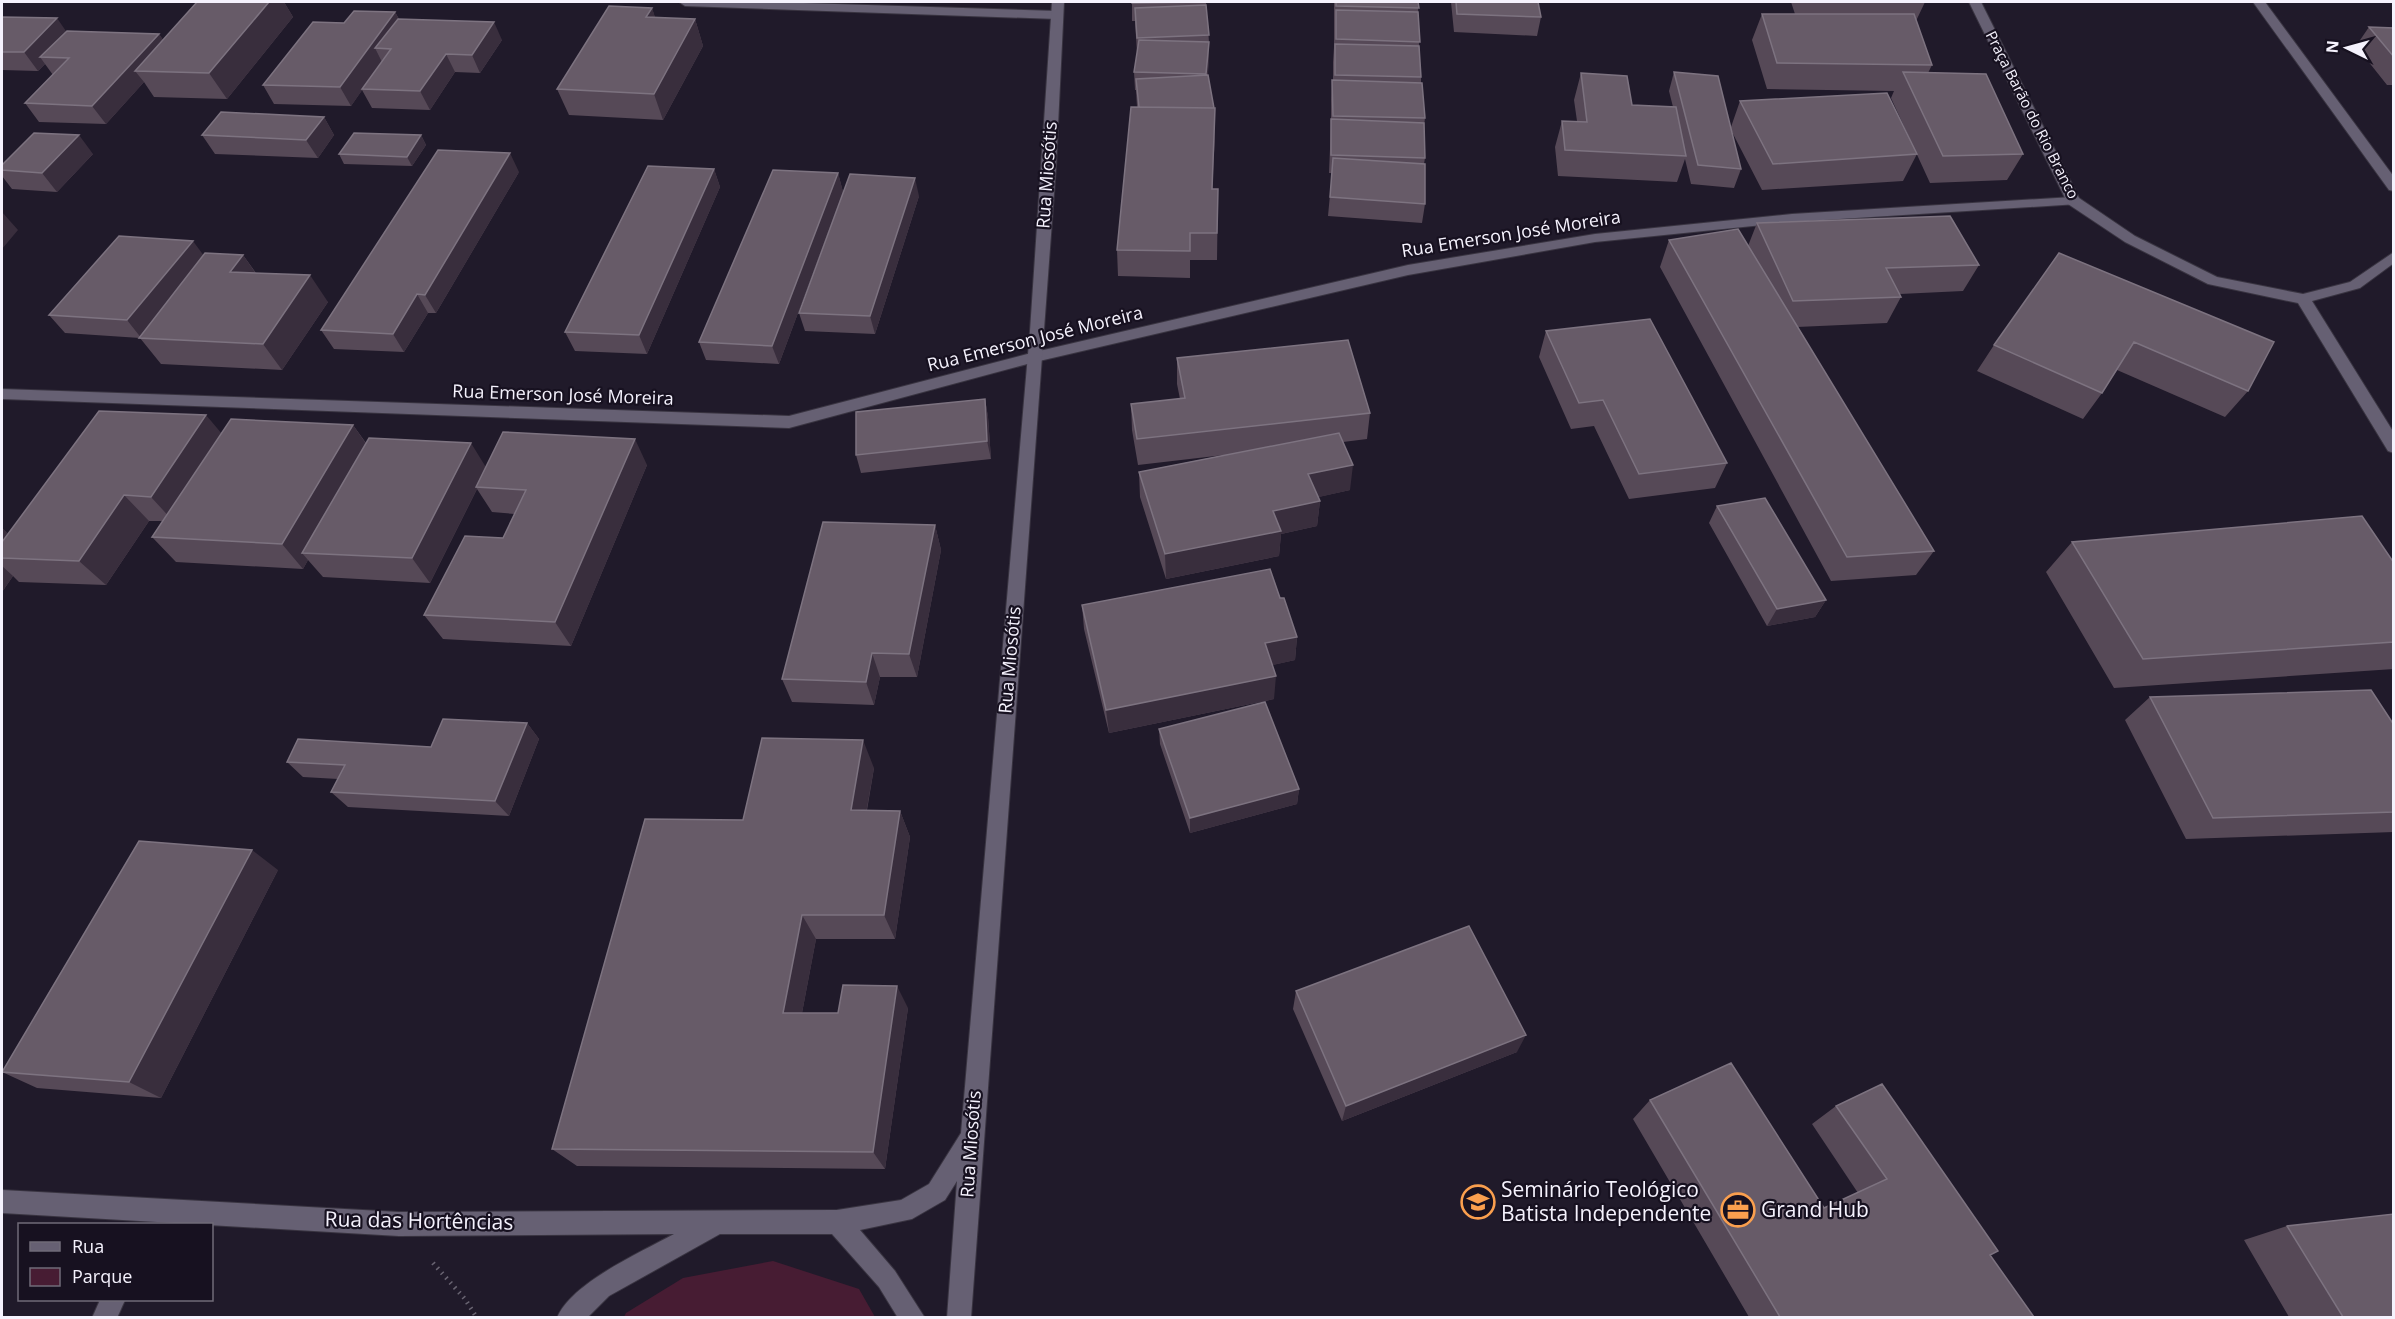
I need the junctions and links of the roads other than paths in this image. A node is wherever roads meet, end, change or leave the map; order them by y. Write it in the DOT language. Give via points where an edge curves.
graph roads {
  1 [pos="685,2"];
  2 [pos="1975,2"];
  3 [pos="2259,2"];
  4 [pos="1058,8"];
  5 [pos="2394,187"];
  6 [pos="2073,201"];
  7 [pos="2394,256"];
  8 [pos="2303,299"];
  9 [pos="1035,357"];
  10 [pos="2,394"];
  11 [pos="2394,447"];
  12 [pos="970,1139"];
  13 [pos="2,1202"];
  14 [pos="168,1217"];
  15 [pos="718,1222"];
  16 [pos="837,1222"];
  17 [pos="112,1301"];
  18 [pos="104,1317"];
  19 [pos="568,1317"];
  20 [pos="913,1317"];
  21 [pos="959,1317"];
  1 -- 4 [label="street"];
  2 -- 6 [label="street, Praça Barão do Rio Branco"];
  3 -- 5 [label="street"];
  4 -- 9 [label="street, Rua Miosótis"];
  6 -- 8 [label="street, Praça Barão do Rio Branco" via="2130,239 2213,281"];
  6 -- 9 [label="street, Rua Emerson José Moreira" via="1792,218 1595,238 1408,270"];
  7 -- 8 [label="street, Praça Barão do Rio Branco" via="2355,285"];
  8 -- 11 [label="street"];
  9 -- 10 [label="street, Rua Emerson José Moreira" via="789,422"];
  9 -- 12 [label="street, Rua Miosótis"];
  12 -- 16 [label="street, Rua das Hortências" via="937,1192 904,1211"];
  12 -- 21 [label="street, Rua Miosótis"];
  13 -- 14 [label="street, Rua das Hortências"];
  14 -- 15 [label="street, Rua das Hortências" via="399,1224"];
  15 -- 16 [label="street, Rua das Hortências"];
  15 -- 19 [label="street" via="601,1287"];
  16 -- 20 [label="street" via="887,1279"];
  17 -- 18 [label="street"];
}
